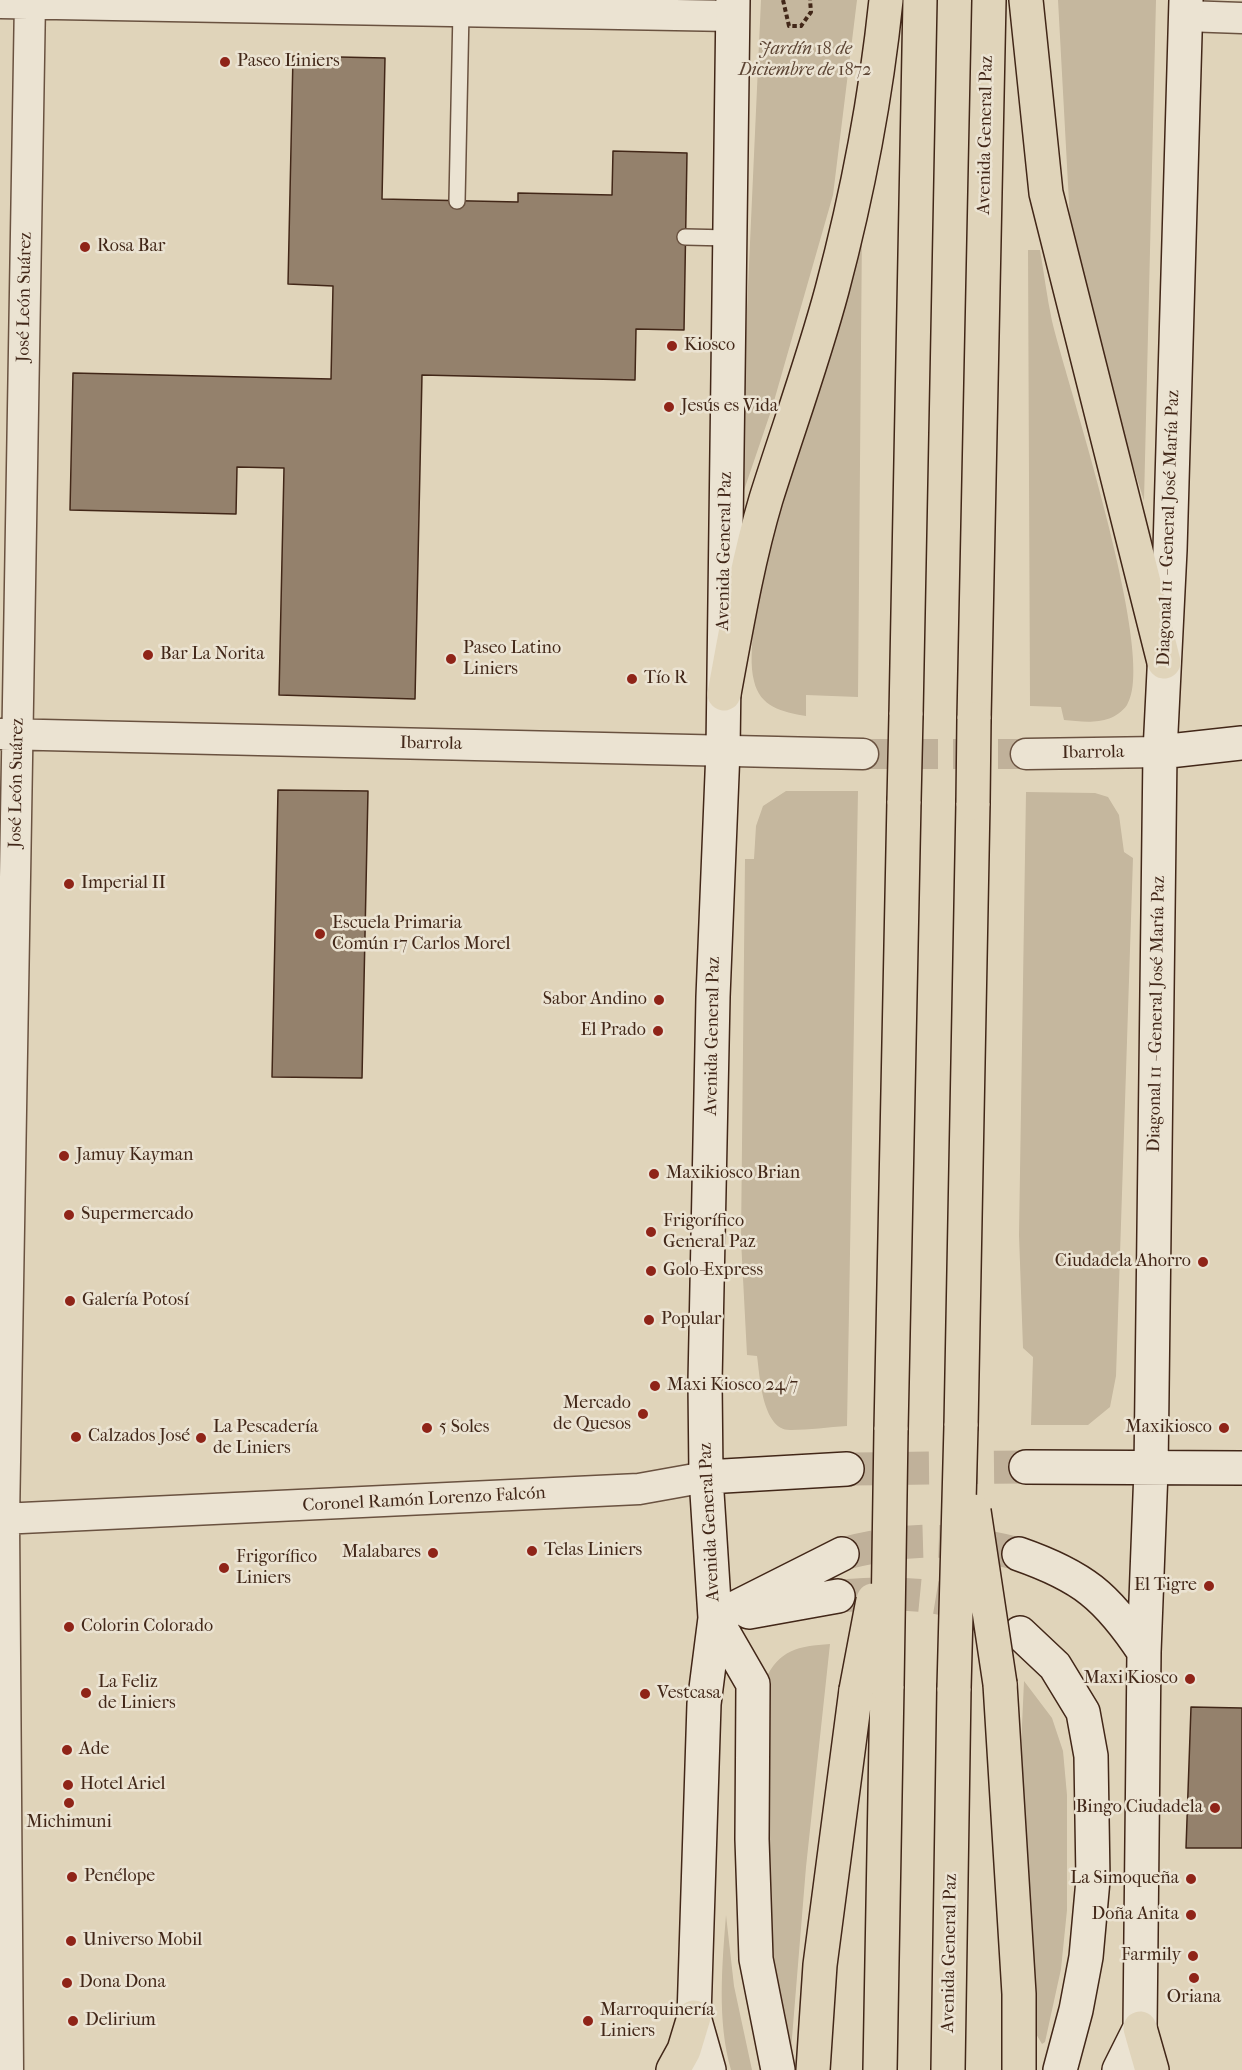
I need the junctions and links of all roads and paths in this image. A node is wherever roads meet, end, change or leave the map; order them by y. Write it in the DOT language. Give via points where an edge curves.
graph roads {
  1 [pos="783,0"];
  2 [pos="810,0"];
  3 [pos="886,0"];
  4 [pos="920,0"];
  5 [pos="989,0"];
  6 [pos="1026,0"];
  7 [pos="30,2"];
  8 [pos="0,3"];
  9 [pos="732,8"];
  10 [pos="1186,8"];
  11 [pos="461,11"];
  12 [pos="1242,18"];
  13 [pos="457,201"];
  14 [pos="685,237"];
  15 [pos="729,238"];
  16 [pos="1164,662"];
  17 [pos="724,694"];
  18 [pos="9,734"];
  19 [pos="1242,743"];
  20 [pos="723,750"];
  21 [pos="1160,752"];
  22 [pos="862,754"];
  23 [pos="1026,754"];
  24 [pos="961,1423"];
  25 [pos="1026,1467"];
  26 [pos="1242,1468"];
  27 [pos="847,1469"];
  28 [pos="1151,1470"];
  29 [pos="706,1477"];
  30 [pos="2,1519"];
  31 [pos="842,1554"];
  32 [pos="1019,1554"];
  33 [pos="838,1596"];
  34 [pos="715,1618"];
  35 [pos="1020,1633"];
  36 [pos="1144,1652"];
  37 [pos="872,1688"];
  38 [pos="694,2017"];
  39 [pos="1140,2028"];
  40 [pos="8,2070"];
  41 [pos="673,2070"];
  42 [pos="709,2070"];
  43 [pos="778,2070"];
  44 [pos="813,2070"];
  45 [pos="880,2070"];
  46 [pos="948,2070"];
  47 [pos="1019,2070"];
  48 [pos="1060,2070"];
  49 [pos="1119,2070"];
  50 [pos="1152,2070"];
  1 -- 2 [label="path" via="789,26 801,26 811,12"];
  3 -- 17 [label="main road" via="858,177 835,278 766,500 745,579"];
  4 -- 37 [label="main road, bridge" via="890,1510"];
  5 -- 24 [label="main road, Avenida General Paz, bridge"];
  6 -- 16 [label="main road" via="1046,193"];
  7 -- 8 [label="street"];
  7 -- 11 [label="street"];
  7 -- 18 [label="street, José León Suárez"];
  9 -- 11 [label="street"];
  9 -- 15 [label="street, Avenida General Paz"];
  10 -- 12 [label="street"];
  10 -- 16 [label="street, Diagonal 11 - General José María Paz"];
  11 -- 13 [label="lane"];
  14 -- 15 [label="lane"];
  15 -- 17 [label="street, Avenida General Paz"];
  16 -- 21 [label="street, Diagonal 11 - General José María Paz"];
  17 -- 20 [label="street, Avenida General Paz"];
  18 -- 20 [label="street, Ibarrola"];
  18 -- 30 [label="street, José León Suárez"];
  19 -- 21 [label="street"];
  20 -- 22 [label="street, Ibarrola"];
  20 -- 29 [label="street, Avenida General Paz" via="713,997"];
  21 -- 23 [label="street, Ibarrola"];
  21 -- 28 [label="street, Diagonal 11 - General José María Paz"];
  24 -- 46 [label="main road, Avenida General Paz, bridge"];
  24 -- 47 [label="main road, bridge" via="1000,1684 1019,1994"];
  25 -- 28 [label="street"];
  26 -- 28 [label="street"];
  27 -- 29 [label="street, Coronel Ramón Lorenzo Falcón"];
  28 -- 36 [label="street, Diagonal 11 - General José María Paz"];
  29 -- 30 [label="street, Coronel Ramón Lorenzo Falcón" via="639,1489"];
  29 -- 34 [label="street, Avenida General Paz"];
  30 -- 40 [label="street, José León Suárez"];
  31 -- 34 [label="street"];
  32 -- 36 [label="street" via="1057,1568 1092,1589 1121,1618"];
  33 -- 34 [label="street"];
  34 -- 38 [label="street, Avenida General Paz" via="704,1704"];
  34 -- 43 [label="street" via="753,1684 756,1959"];
  35 -- 48 [label="street" via="1055,1666 1083,1712 1091,1756 1093,1880 1086,1956"];
  36 -- 39 [label="street, Diagonal 11 - General José María Paz"];
  37 -- 44 [label="main road" via="820,1965"];
  37 -- 45 [label="main road"];
  38 -- 41 [label="main road"];
  38 -- 42 [label="street, Avenida General Paz"];
  39 -- 49 [label="street"];
  39 -- 50 [label="main road"];
}
